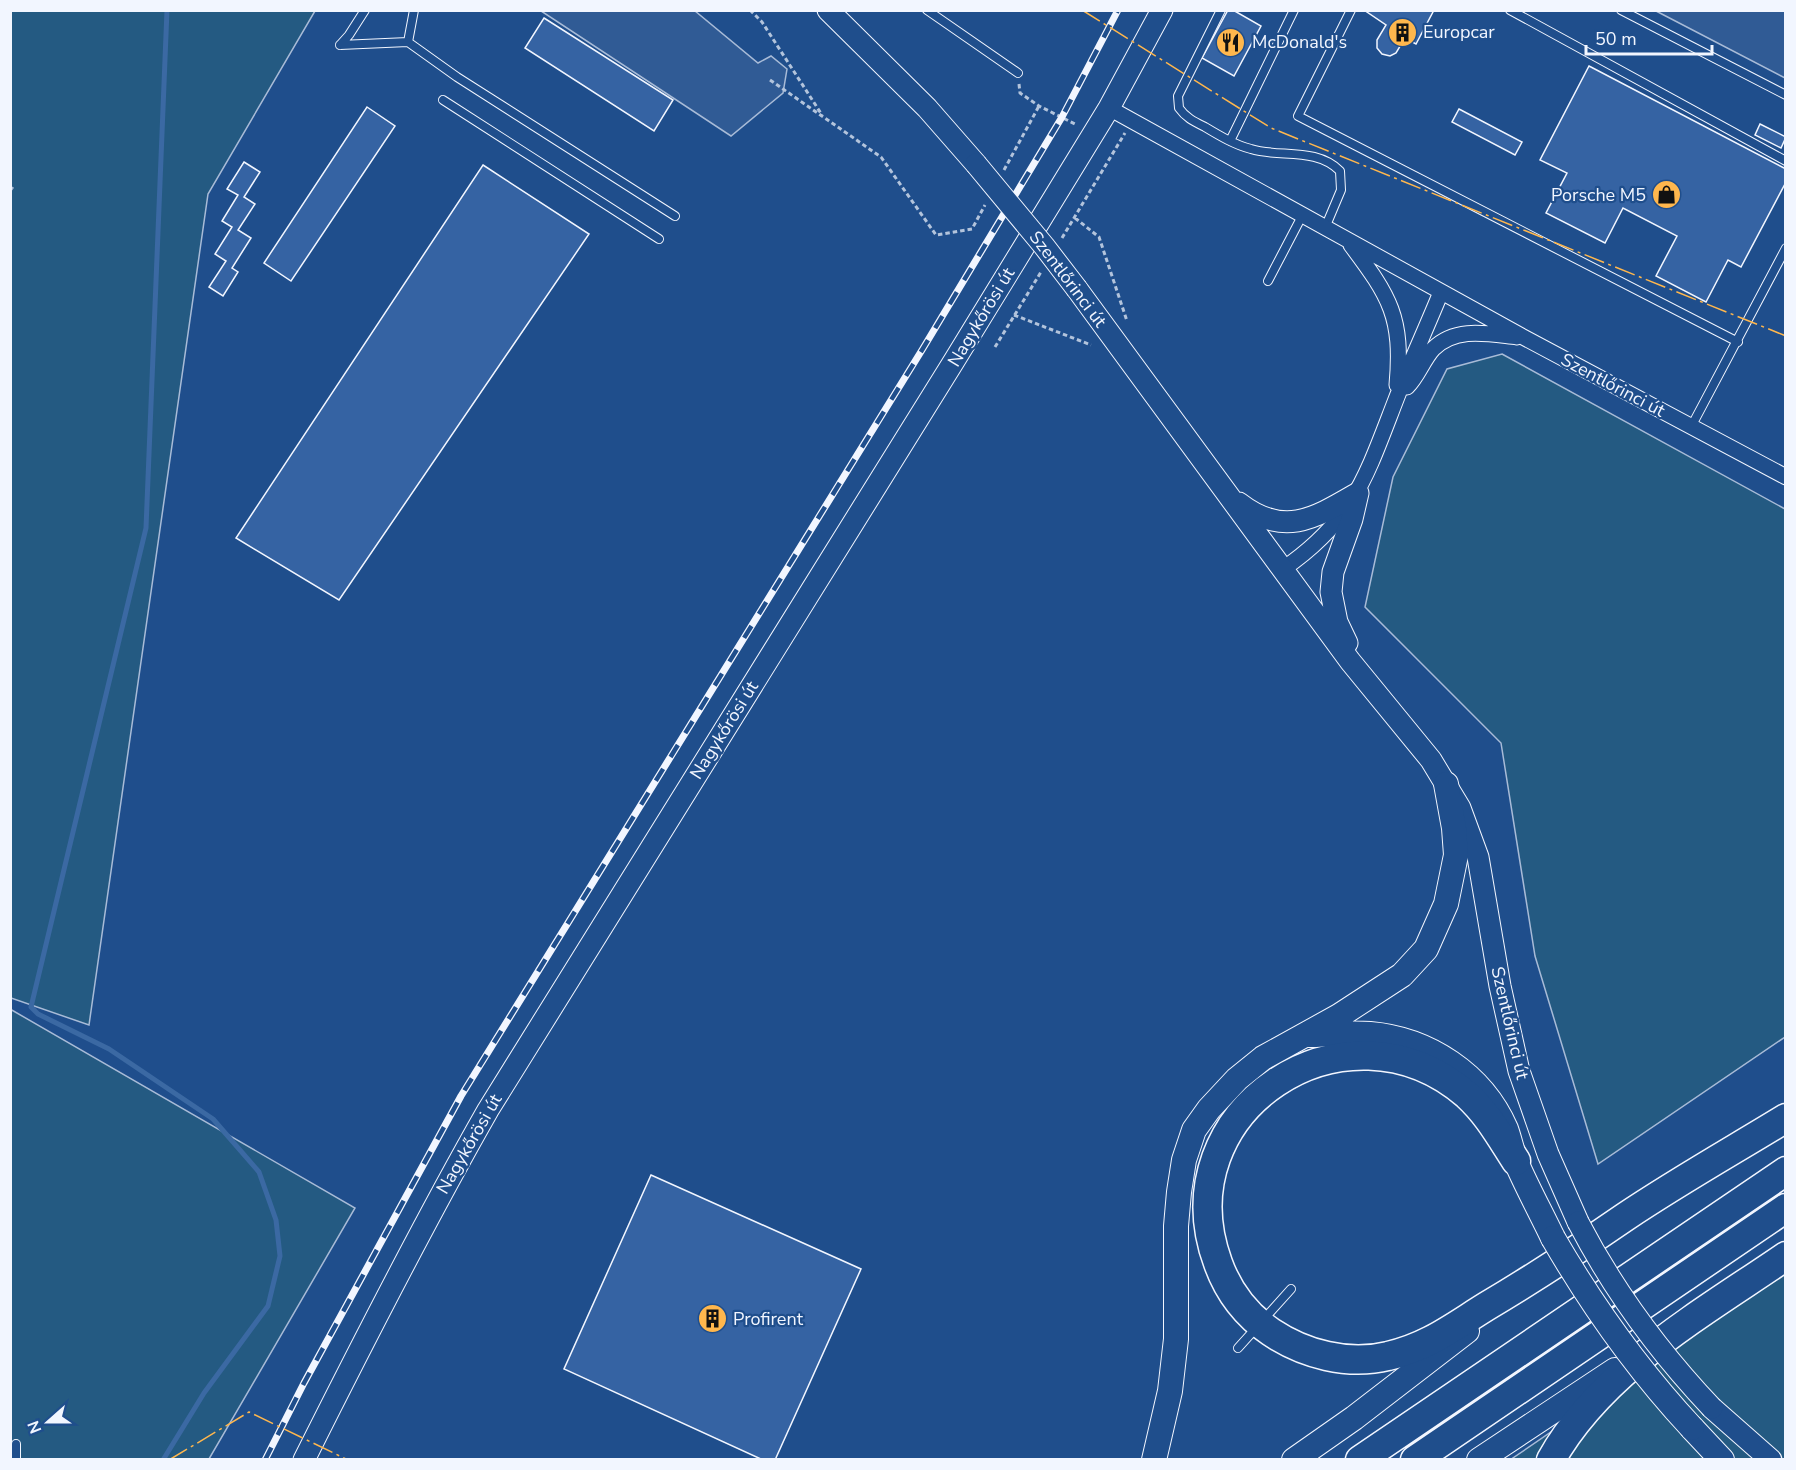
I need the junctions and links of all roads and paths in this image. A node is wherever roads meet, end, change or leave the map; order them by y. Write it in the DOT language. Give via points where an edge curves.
graph roads {
  1 [pos="364,10"];
  2 [pos="414,10"];
  3 [pos="750,10"];
  4 [pos="828,10"];
  5 [pos="927,10"];
  6 [pos="1162,10"];
  7 [pos="1221,10"];
  8 [pos="1294,10"];
  9 [pos="1351,10"];
  10 [pos="1510,10"];
  11 [pos="1623,11"];
  12 [pos="408,42"];
  13 [pos="1018,73"];
  14 [pos="770,80"];
  15 [pos="1785,95"];
  16 [pos="443,100"];
  17 [pos="1039,106"];
  18 [pos="1109,108"];
  19 [pos="822,116"];
  20 [pos="1132,122"];
  21 [pos="1090,139"];
  22 [pos="1230,141"];
  23 [pos="1113,154"];
  24 [pos="1785,161"];
  25 [pos="1000,178"];
  26 [pos="989,198"];
  27 [pos="675,216"];
  28 [pos="1302,216"];
  29 [pos="1075,218"];
  30 [pos="1325,228"];
  31 [pos="659,239"];
  32 [pos="1347,240"];
  33 [pos="1058,244"];
  34 [pos="1785,249"];
  35 [pos="1041,271"];
  36 [pos="1268,281"];
  37 [pos="1441,292"];
  38 [pos="1014,315"];
  39 [pos="1127,321"];
  40 [pos="1525,338"];
  41 [pos="1738,342"];
  42 [pos="1091,345"];
  43 [pos="995,347"];
  44 [pos="1395,400"];
  45 [pos="1691,427"];
  46 [pos="1785,477"];
  47 [pos="1358,493"];
  48 [pos="1226,494"];
  49 [pos="1283,569"];
  50 [pos="1350,662"];
  51 [pos="1446,784"];
  52 [pos="1302,1035"];
  53 [pos="1785,1118"];
  54 [pos="1516,1161"];
  55 [pos="1785,1170"];
  56 [pos="1785,1208"];
  57 [pos="1785,1257"];
  58 [pos="1538,1276"];
  59 [pos="1291,1289"];
  60 [pos="1259,1323"];
  61 [pos="1668,1336"];
  62 [pos="1238,1348"];
  63 [pos="16,1444"];
  64 [pos="16,1460"];
  65 [pos="304,1460"];
  66 [pos="1154,1460"];
  67 [pos="1294,1460"];
  68 [pos="1360,1460"];
  69 [pos="1415,1460"];
  70 [pos="1479,1460"];
  71 [pos="1551,1460"];
  72 [pos="1722,1460"];
  73 [pos="1771,1460"];
  1 -- 12 [label="lane" via="340,45"];
  2 -- 12 [label="lane"];
  3 -- 19 [label="path" via="762,22"];
  4 -- 48 [label="main road, Szentlőrinci út, bridge" via="927,108 1044,246"];
  5 -- 13 [label="lane"];
  6 -- 18 [label="main road, Nagykőrösi út"];
  7 -- 22 [label="lane" via="1177,100 1185,116"];
  8 -- 22 [label="lane"];
  9 -- 41 [label="lane" via="1298,116"];
  10 -- 24 [label="lane"];
  11 -- 15 [label="lane"];
  12 -- 27 [label="lane"];
  13 -- 17 [label="path" via="1020,93"];
  14 -- 19 [label="path"];
  16 -- 31 [label="lane"];
  17 -- 21 [label="path" via="1076,124 1073,128"];
  17 -- 25 [label="path"];
  18 -- 20 [label="street, Szentlőrinci út"];
  18 -- 21 [label="main road, Nagykőrösi út"];
  19 -- 26 [label="path" via="881,157 936,235 972,229"];
  20 -- 23 [label="path"];
  20 -- 28 [label="street, Szentlőrinci út"];
  21 -- 23 [label="path"];
  21 -- 65 [label="main road, Nagykőrösi út" via="488,1110 392,1285"];
  22 -- 30 [label="lane" via="1253,150 1318,157 1335,166 1340,171 1341,190"];
  23 -- 29 [label="path"];
  28 -- 30 [label="street, Szentlőrinci út"];
  28 -- 36 [label="lane"];
  29 -- 33 [label="path"];
  29 -- 39 [label="path" via="1099,237"];
  30 -- 32 [label="street, Szentlőrinci út"];
  32 -- 37 [label="street, Szentlőrinci út"];
  32 -- 44 [label="street" via="1391,306 1399,350"];
  34 -- 41 [label="lane"];
  35 -- 38 [label="path"];
  37 -- 40 [label="street, Szentlőrinci út"];
  37 -- 44 [label="street"];
  38 -- 42 [label="path"];
  38 -- 43 [label="path"];
  40 -- 44 [label="street" via="1455,335 1433,349 1413,381"];
  40 -- 45 [label="street, Szentlőrinci út"];
  41 -- 45 [label="lane"];
  44 -- 47 [label="street"];
  45 -- 46 [label="street, Szentlőrinci út"];
  47 -- 48 [label="main road" via="1319,515 1294,523 1251,513"];
  47 -- 49 [label="street" via="1318,542"];
  47 -- 50 [label="main road" via="1333,572 1331,592"];
  48 -- 49 [label="main road, Szentlőrinci út"];
  49 -- 50 [label="main road, Szentlőrinci út"];
  50 -- 51 [label="main road, Szentlőrinci út" via="1431,760"];
  51 -- 52 [label="main road" via="1456,855 1446,904 1426,949 1402,975"];
  51 -- 73 [label="main road, Szentlőrinci út, bridge" via="1460,808 1478,857 1519,1071 1548,1154 1578,1222 1627,1307 1667,1359 1712,1408"];
  52 -- 54 [label="main road" via="1368,1033 1434,1052 1465,1072 1491,1102 1506,1129"];
  52 -- 66 [label="main road" via="1237,1079 1209,1108 1194,1130 1187,1150 1176,1226 1176,1339 1170,1391"];
  53 -- 58 [label="highway"];
  54 -- 60 [label="highway" via="1468,1096 1413,1063 1378,1056 1343,1056 1307,1066 1271,1086 1241,1114 1224,1141 1213,1170 1208,1212 1221,1273 1238,1301"];
  54 -- 72 [label="main road, bridge" via="1553,1238 1615,1335 1652,1383"];
  55 -- 68 [label="highway"];
  56 -- 69 [label="highway"];
  57 -- 61 [label="highway"];
  58 -- 60 [label="highway" via="1436,1339 1386,1357 1352,1359 1321,1355 1284,1340"];
  58 -- 67 [label="main road" via="1354,1419"];
  59 -- 60 [label="lane"];
  60 -- 62 [label="lane"];
  61 -- 70 [label="main road"];
  61 -- 71 [label="highway" via="1584,1411"];
  63 -- 64 [label="lane"];
}
